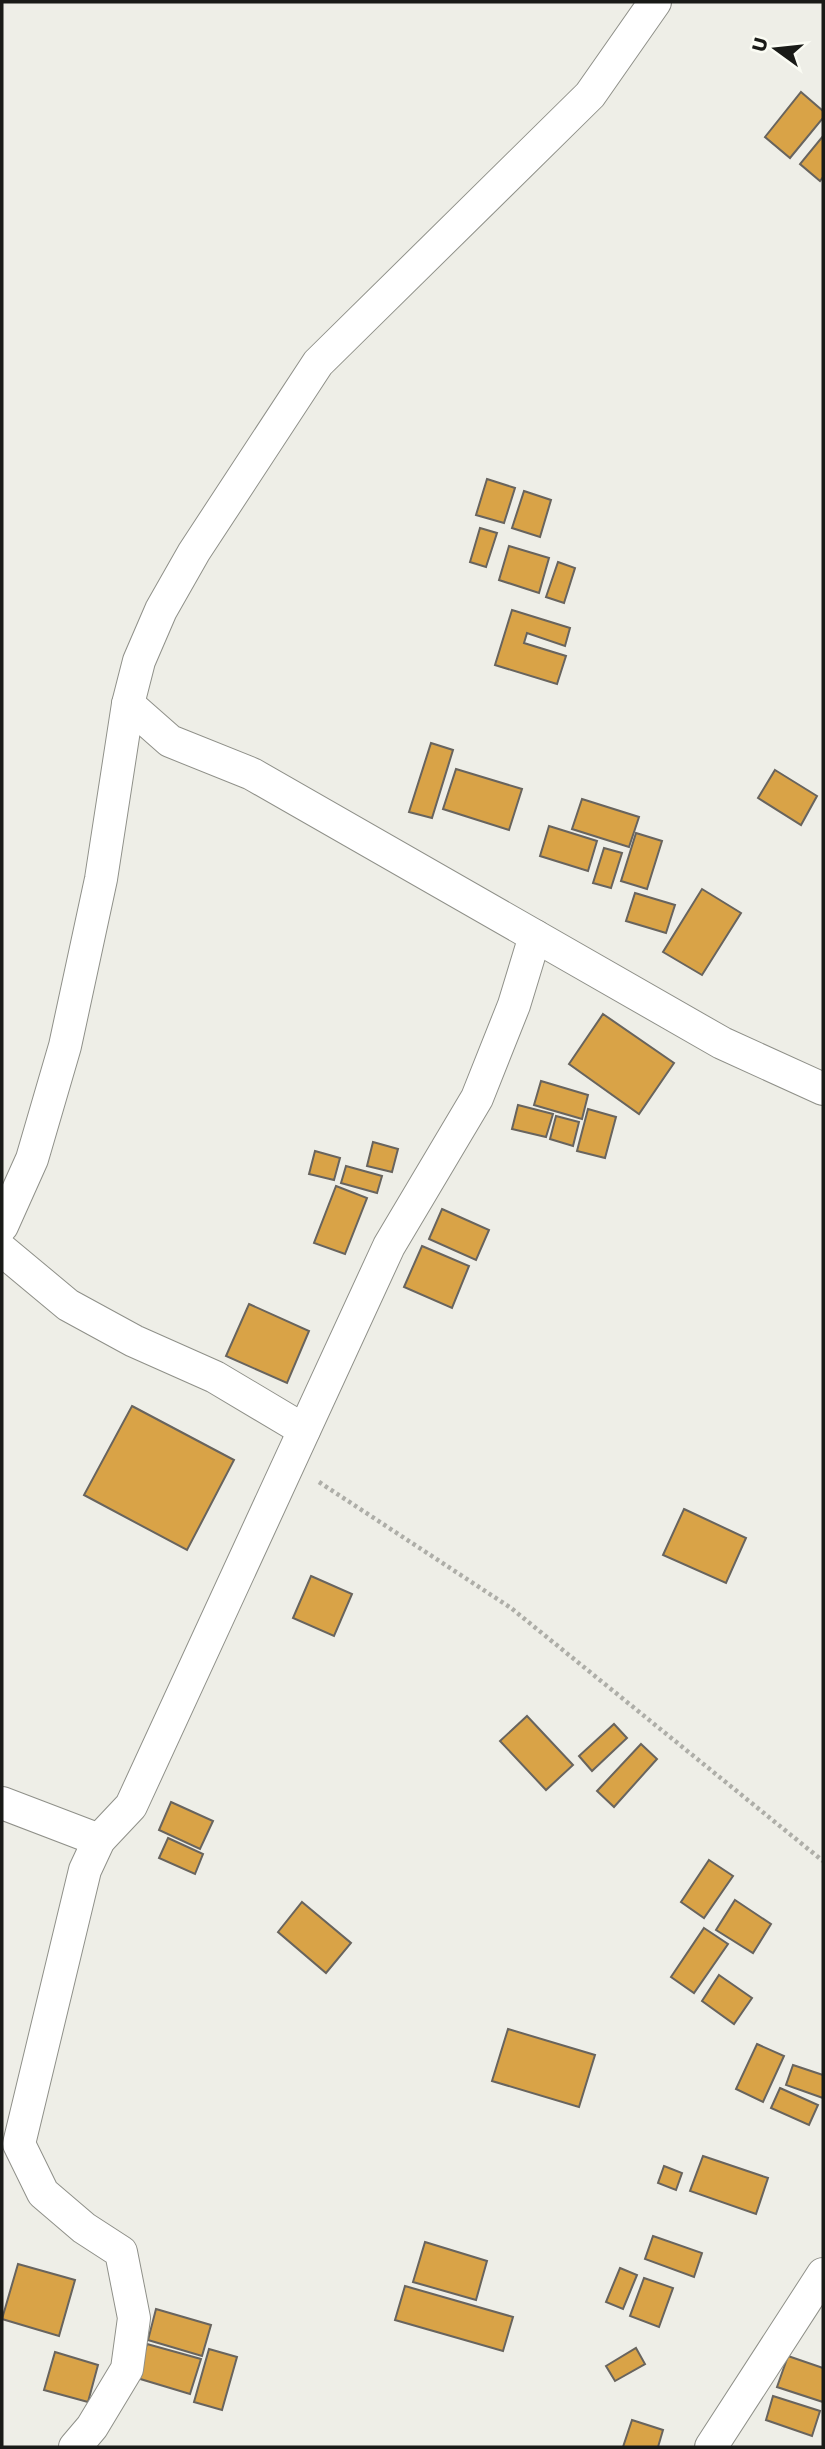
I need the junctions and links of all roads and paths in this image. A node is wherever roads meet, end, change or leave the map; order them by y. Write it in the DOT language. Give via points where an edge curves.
graph roads {
  1 [pos="654,2"];
  2 [pos="128,704"];
  3 [pos="535,936"];
  4 [pos="823,1089"];
  5 [pos="2,1226"];
  6 [pos="2,1250"];
  7 [pos="304,1430"];
  8 [pos="289,1462"];
  9 [pos="2,1803"];
  10 [pos="99,1840"];
  11 [pos="823,1861"];
  12 [pos="823,2274"];
  13 [pos="75,2447"];
  14 [pos="711,2447"];
  1 -- 2 [label="street" via="590,94 318,363 160,611 139,661"];
  2 -- 3 [label="street" via="170,741 252,774"];
  2 -- 5 [label="street" via="100,879 65,1046 32,1159"];
  3 -- 4 [label="street" via="722,1043"];
  3 -- 7 [label="street" via="477,1098 389,1246"];
  6 -- 7 [label="street" via="68,1305 215,1377"];
  7 -- 8 [label="street"];
  8 -- 10 [label="street" via="131,1806"];
  8 -- 11 [label="path" via="511,1608"];
  9 -- 10 [label="street"];
  10 -- 13 [label="street" via="85,1870 19,2144 43,2193 121,2252 134,2318 127,2369"];
  12 -- 14 [label="street"];
}
